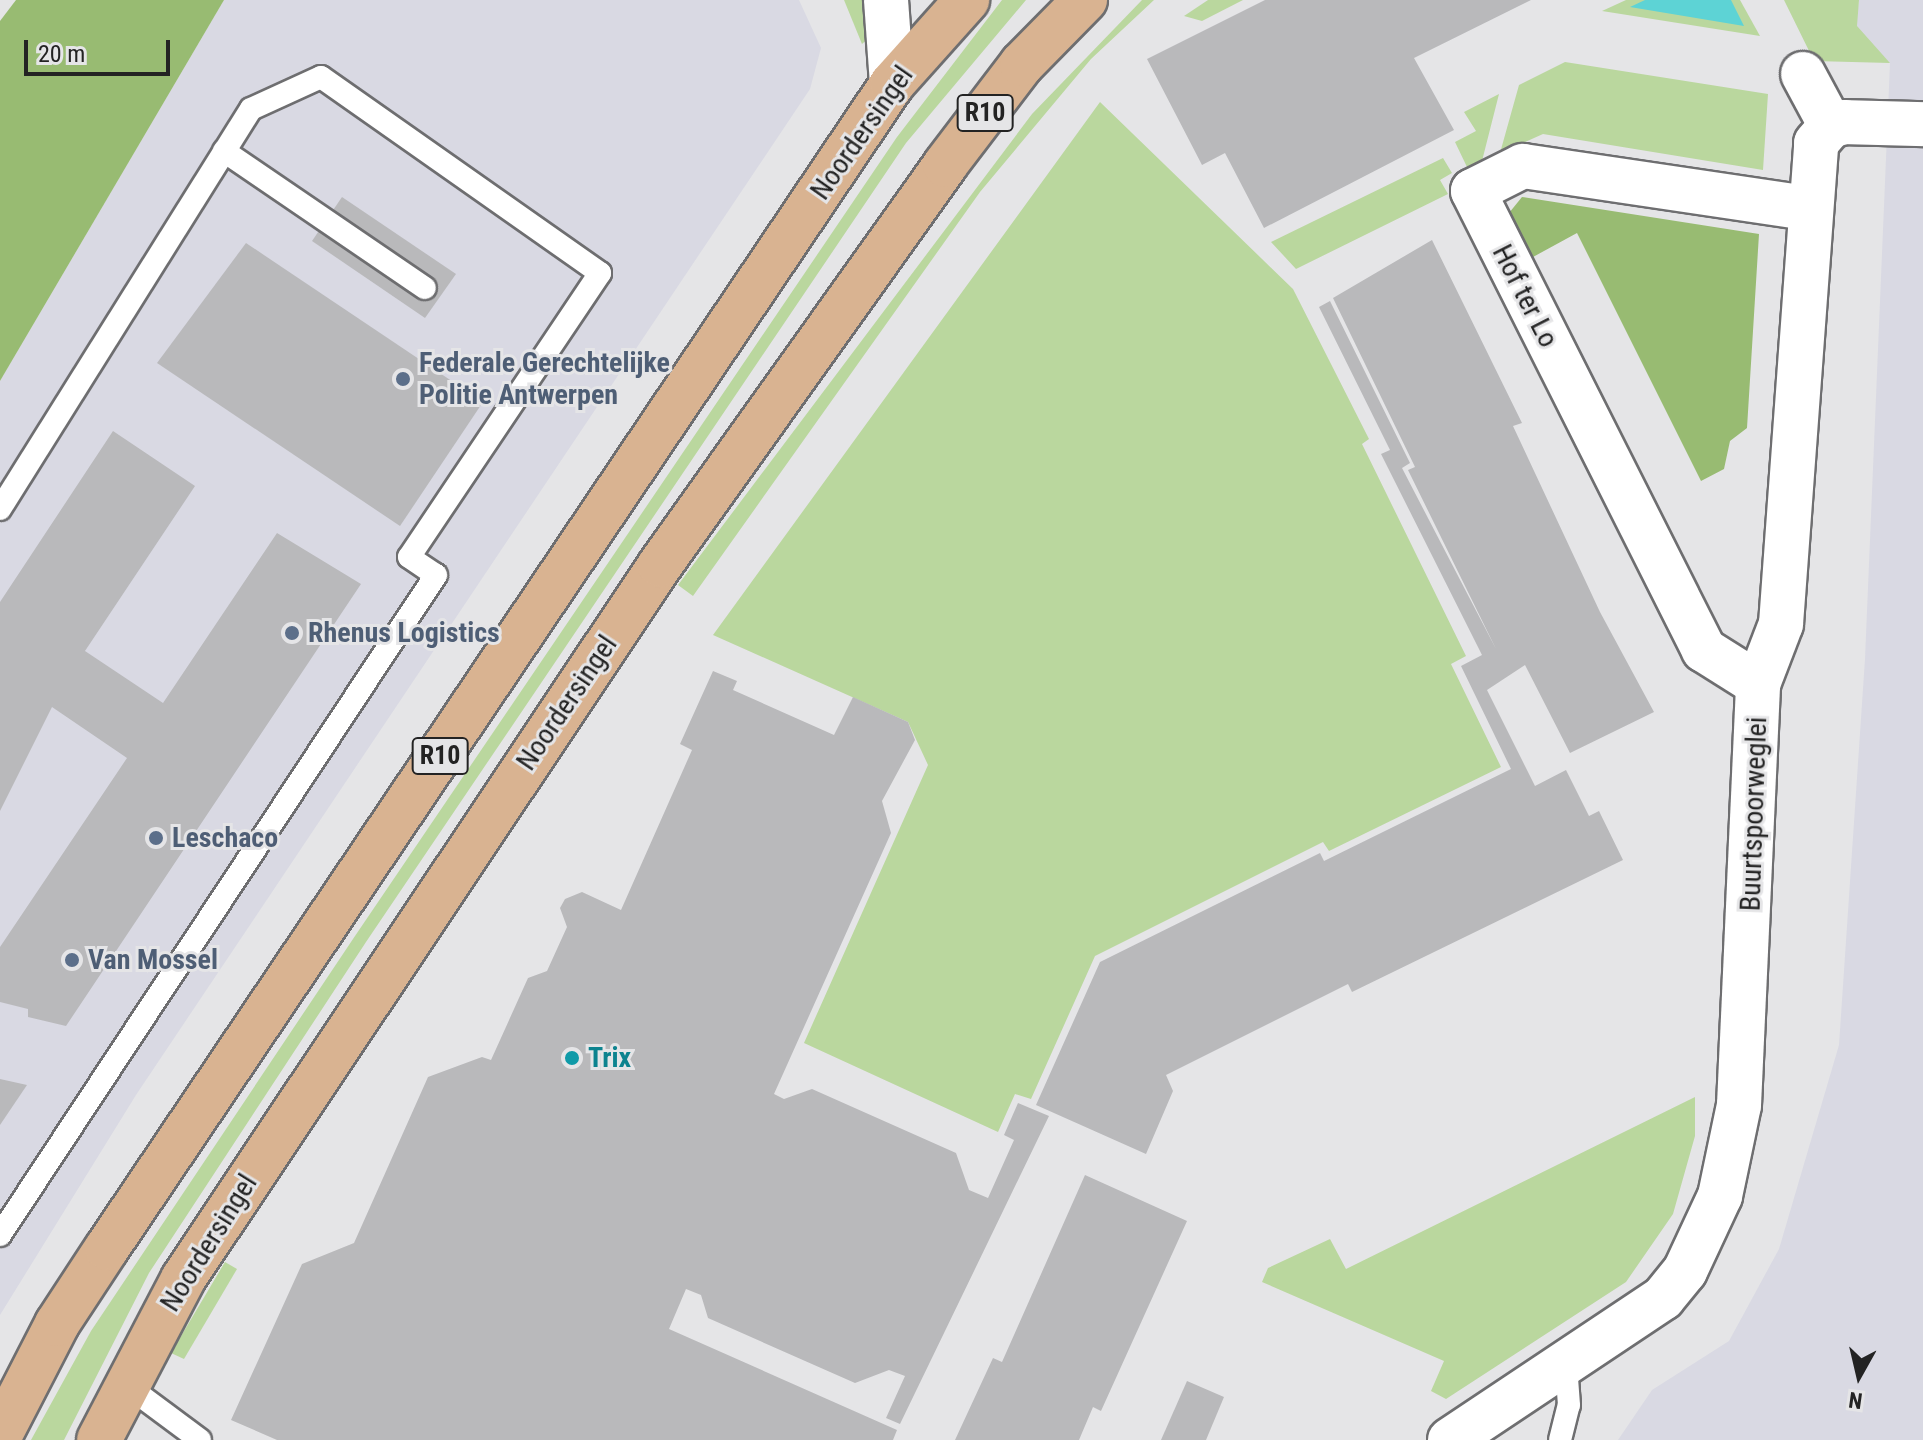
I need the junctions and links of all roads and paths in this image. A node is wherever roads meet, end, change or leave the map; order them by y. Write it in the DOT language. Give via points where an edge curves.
graph roads {
  1 [pos="886,0"];
  2 [pos="967,0"];
  3 [pos="1085,0"];
  4 [pos="1803,74"];
  5 [pos="892,84"];
  6 [pos="1923,124"];
  7 [pos="1831,126"];
  8 [pos="224,151"];
  9 [pos="1807,208"];
  10 [pos="425,288"];
  11 [pos="0,509"];
  12 [pos="1758,684"];
  13 [pos="0,1235"];
  14 [pos="1566,1365"];
  15 [pos="126,1385"];
  16 [pos="0,1435"];
  17 [pos="99,1440"];
  18 [pos="200,1440"];
  19 [pos="1450,1440"];
  20 [pos="1560,1440"];
  1 -- 5 [label="street"];
  2 -- 5 [label="main road, Noordersingel / R10"];
  3 -- 15 [label="main road, Noordersingel / R10" via="1022,64 945,165 660,565 246,1181 183,1279"];
  4 -- 7 [label="street"];
  5 -- 16 [label="main road, Noordersingel / R10" via="74,1299"];
  6 -- 7 [label="street"];
  7 -- 9 [label="street, Buurtspoorweglei" via="1816,143"];
  8 -- 10 [label="lane"];
  8 -- 11 [label="lane"];
  8 -- 13 [label="lane" via="251,109 321,77 600,273 409,557 436,575"];
  9 -- 12 [label="street, Buurtspoorweglei" via="1781,624"];
  9 -- 12 [label="street, Hof ter Lo" via="1523,166 1473,191 1704,650"];
  12 -- 14 [label="street, Buurtspoorweglei" via="1748,1000 1739,1105 1720,1196 1691,1260 1663,1298"];
  14 -- 19 [label="street, Buurtspoorweglei"];
  14 -- 20 [label="lane" via="1569,1405"];
  15 -- 17 [label="main road, Noordersingel / R10"];
  15 -- 18 [label="lane"];
}
